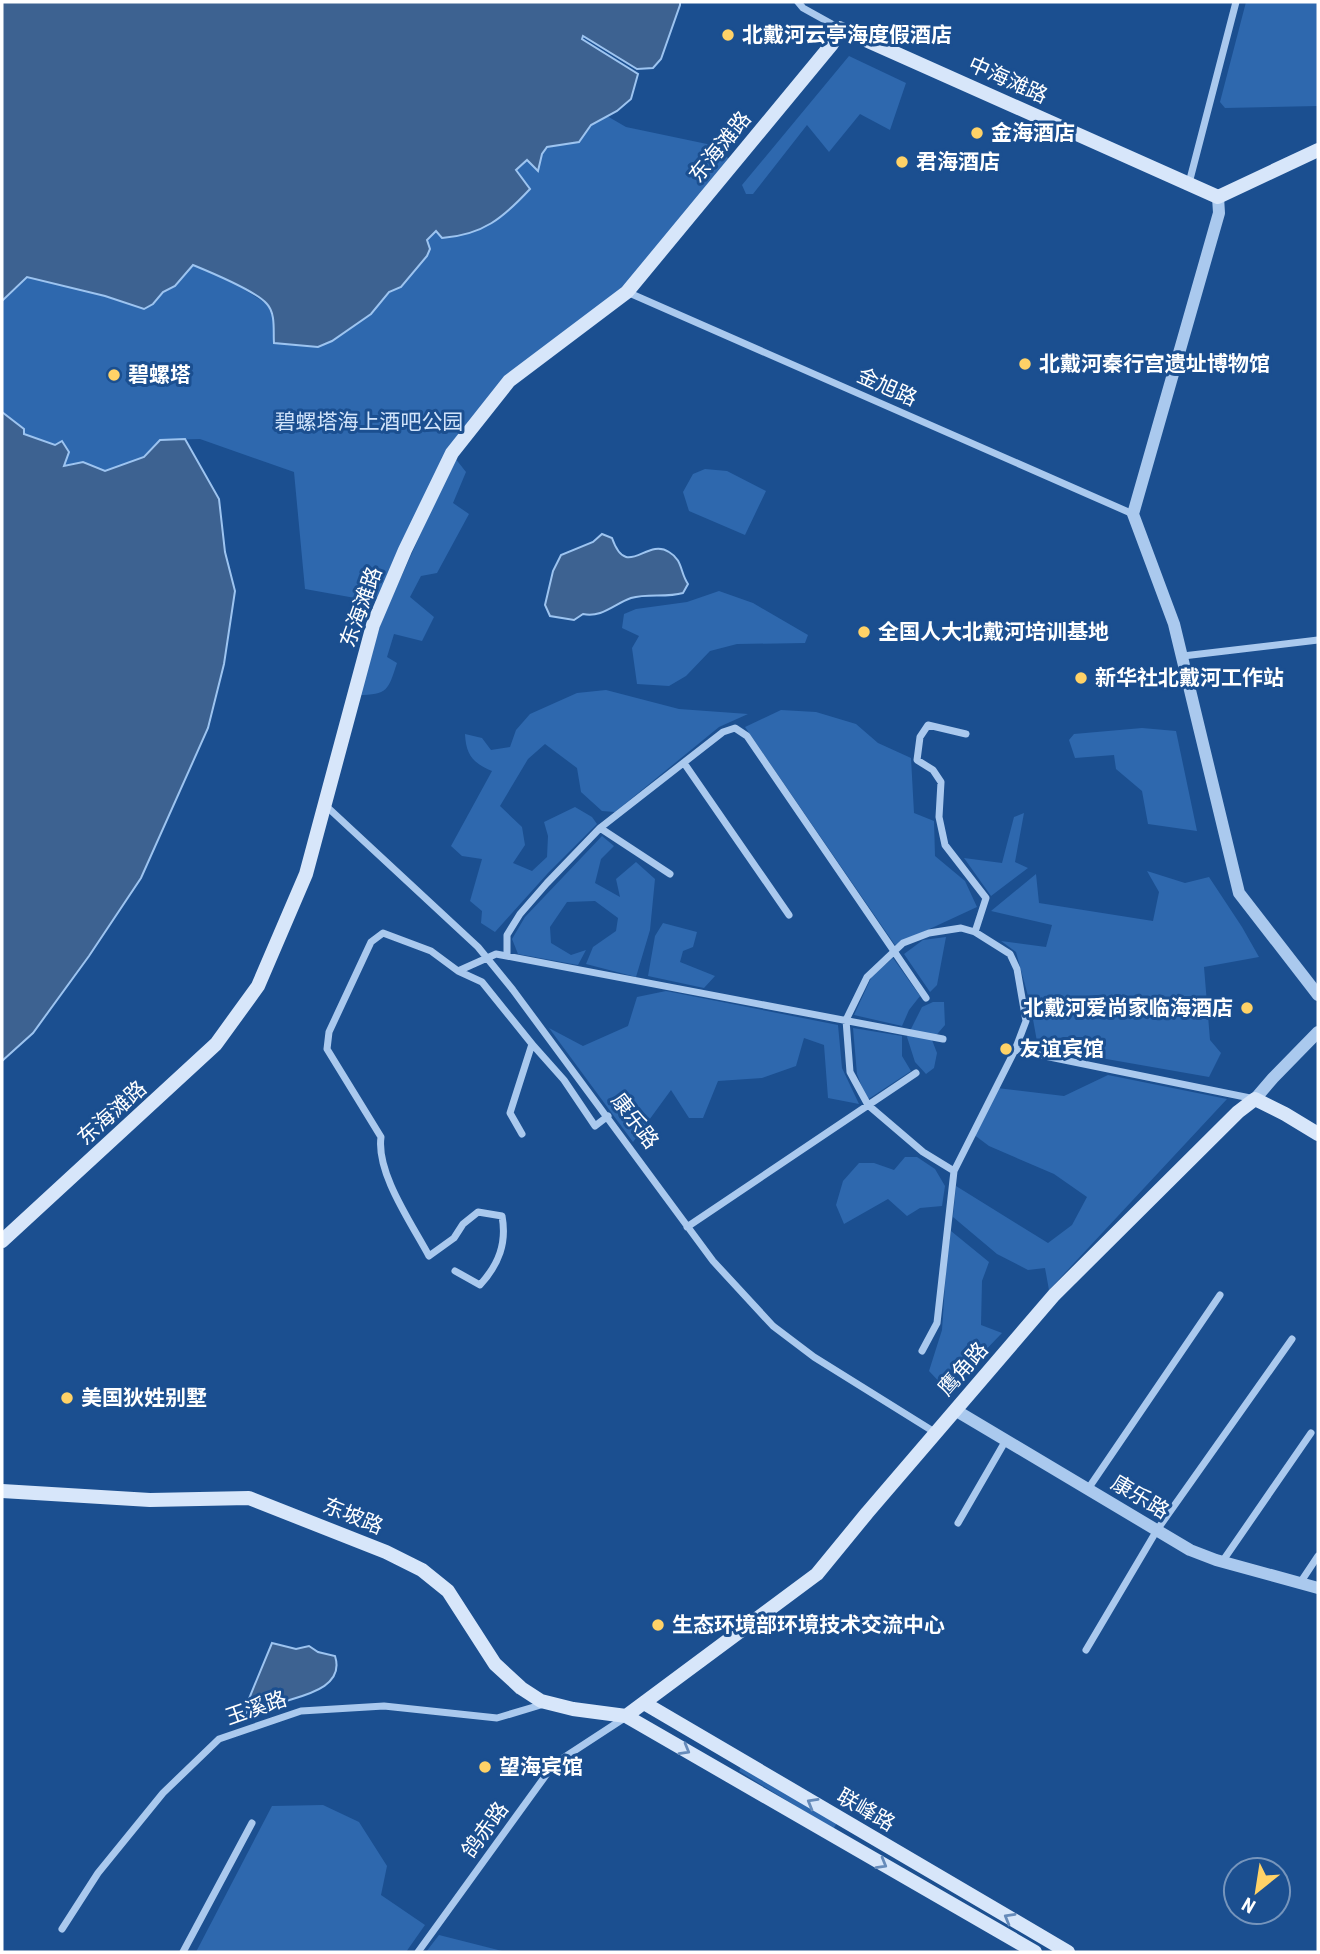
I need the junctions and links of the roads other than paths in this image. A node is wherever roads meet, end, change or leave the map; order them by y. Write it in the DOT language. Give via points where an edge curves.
graph roads {
  1 [pos="798,2"];
  2 [pos="1236,2"];
  3 [pos="839,28"];
  4 [pos="1318,150"];
  5 [pos="1189,183"];
  6 [pos="1219,197"];
  7 [pos="628,292"];
  8 [pos="1133,514"];
  9 [pos="1318,640"];
  10 [pos="1182,656"];
  11 [pos="966,734"];
  12 [pos="684,763"];
  13 [pos="325,805"];
  14 [pos="600,828"];
  15 [pos="670,874"];
  16 [pos="789,915"];
  17 [pos="975,932"];
  18 [pos="895,951"];
  19 [pos="506,956"];
  20 [pos="486,957"];
  21 [pos="458,971"];
  22 [pos="1318,995"];
  23 [pos="926,999"];
  24 [pos="846,1020"];
  25 [pos="1318,1032"];
  26 [pos="943,1039"];
  27 [pos="532,1044"];
  28 [pos="1015,1050"];
  29 [pos="916,1073"];
  30 [pos="1255,1099"];
  31 [pos="868,1105"];
  32 [pos="608,1116"];
  33 [pos="522,1133"];
  34 [pos="1318,1135"];
  35 [pos="954,1171"];
  36 [pos="687,1227"];
  37 [pos="2,1241"];
  38 [pos="455,1271"];
  39 [pos="1220,1295"];
  40 [pos="1292,1339"];
  41 [pos="922,1351"];
  42 [pos="955,1410"];
  43 [pos="936,1433"];
  44 [pos="1311,1433"];
  45 [pos="1006,1440"];
  46 [pos="1088,1489"];
  47 [pos="2,1491"];
  48 [pos="958,1523"];
  49 [pos="1157,1530"];
  50 [pos="1318,1556"];
  51 [pos="1222,1562"];
  52 [pos="1300,1583"];
  53 [pos="1318,1588"];
  54 [pos="1086,1650"];
  55 [pos="548,1703"];
  56 [pos="644,1703"];
  57 [pos="626,1716"];
  58 [pos="252,1823"];
  59 [pos="62,1929"];
  60 [pos="183,1952"];
  61 [pos="418,1952"];
  62 [pos="1035,1952"];
  63 [pos="1068,1952"];
  1 -- 3 [label="street, 中海滩路"];
  2 -- 5 [label="street"];
  3 -- 5 [label="main road, 中海滩路"];
  3 -- 7 [label="main road, 东海滩路" via="832,44"];
  4 -- 6 [label="main road"];
  5 -- 6 [label="main road, 中海滩路"];
  6 -- 8 [label="street" via="1219,213"];
  7 -- 8 [label="street, 金旭路"];
  7 -- 13 [label="main road, 东海滩路" via="509,381 452,453 373,625"];
  8 -- 10 [label="street"];
  9 -- 10 [label="street"];
  10 -- 22 [label="street" via="1240,893"];
  11 -- 17 [label="street" via="928,725 920,737 917,760 941,782 939,817 945,845 986,898"];
  12 -- 14 [label="street"];
  12 -- 16 [label="street"];
  12 -- 18 [label="street" via="723,732 735,728 747,736"];
  13 -- 20 [label="street, 康乐路"];
  13 -- 37 [label="main road, 东海滩路" via="306,874 258,986 216,1044"];
  14 -- 15 [label="street"];
  14 -- 19 [label="street" via="520,914 507,935"];
  17 -- 18 [label="street" via="961,928 929,933"];
  17 -- 28 [label="street" via="1010,954 1017,969 1026,1021"];
  18 -- 23 [label="street"];
  18 -- 24 [label="street" via="867,977"];
  19 -- 20 [label="street"];
  19 -- 24 [label="street"];
  20 -- 21 [label="street"];
  20 -- 32 [label="street, 康乐路"];
  21 -- 27 [label="street" via="482,982"];
  21 -- 38 [label="street" via="431,951 383,933 371,942 329,1032 327,1049 381,1137 379,1150 394,1191 429,1256 478,1212 502,1216 505,1235 486,1279 480,1285"];
  24 -- 26 [label="street"];
  24 -- 31 [label="street" via="850,1072"];
  25 -- 30 [label="street, 鹰角路"];
  27 -- 32 [label="street" via="595,1126"];
  27 -- 33 [label="street" via="510,1113"];
  28 -- 30 [label="street"];
  28 -- 35 [label="street"];
  29 -- 31 [label="street"];
  30 -- 34 [label="main road"];
  30 -- 42 [label="main road, 鹰角路" via="1054,1295"];
  31 -- 35 [label="street" via="923,1152"];
  31 -- 36 [label="street"];
  32 -- 36 [label="street, 康乐路"];
  35 -- 41 [label="street" via="937,1323"];
  36 -- 43 [label="street, 康乐路" via="773,1326"];
  39 -- 46 [label="street"];
  40 -- 49 [label="street"];
  42 -- 43 [label="main road, 鹰角路"];
  42 -- 45 [label="street, 康乐路"];
  43 -- 56 [label="main road, 鹰角路" via="817,1574"];
  44 -- 51 [label="street"];
  45 -- 46 [label="street, 康乐路"];
  45 -- 48 [label="street"];
  46 -- 49 [label="street, 康乐路"];
  47 -- 55 [label="main road, 东坡路" via="150,1500 249,1498 422,1570 448,1591 495,1664 521,1688"];
  49 -- 51 [label="street, 康乐路"];
  49 -- 54 [label="street"];
  50 -- 52 [label="street"];
  51 -- 52 [label="street, 康乐路"];
  52 -- 53 [label="street, 康乐路"];
  55 -- 57 [label="main road, 东坡路"];
  55 -- 59 [label="street, 玉溪路" via="497,1718 384,1706 300,1711 219,1739 163,1793 98,1873"];
  56 -- 57 [label="main road, 鹰角路"];
  63 -- 56 [label="main road, 联峰路, one-way"];
  57 -- 61 [label="street, 鸽赤路" via="554,1764"];
  57 -- 62 [label="main road, 联峰路, one-way"];
  58 -- 60 [label="street"];
}
